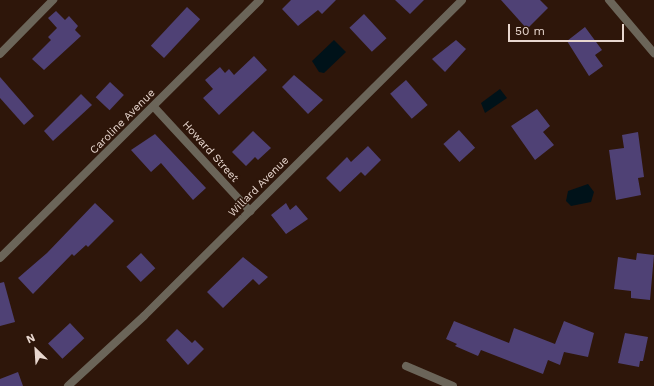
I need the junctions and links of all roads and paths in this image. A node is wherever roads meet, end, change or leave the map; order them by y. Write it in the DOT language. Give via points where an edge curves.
graph roads {
  1 [pos="53,0"];
  2 [pos="260,0"];
  3 [pos="462,0"];
  4 [pos="609,0"];
  5 [pos="654,53"];
  6 [pos="0,54"];
  7 [pos="154,107"];
  8 [pos="250,211"];
  9 [pos="0,258"];
  10 [pos="406,366"];
  11 [pos="68,386"];
  12 [pos="453,386"];
  1 -- 6 [label="street"];
  2 -- 7 [label="street, Caroline Avenue"];
  3 -- 8 [label="street, Willard Avenue"];
  4 -- 5 [label="street"];
  7 -- 8 [label="street, Howard Street"];
  7 -- 9 [label="street, Caroline Avenue"];
  8 -- 11 [label="street, Willard Avenue"];
  10 -- 12 [label="street"];
}
